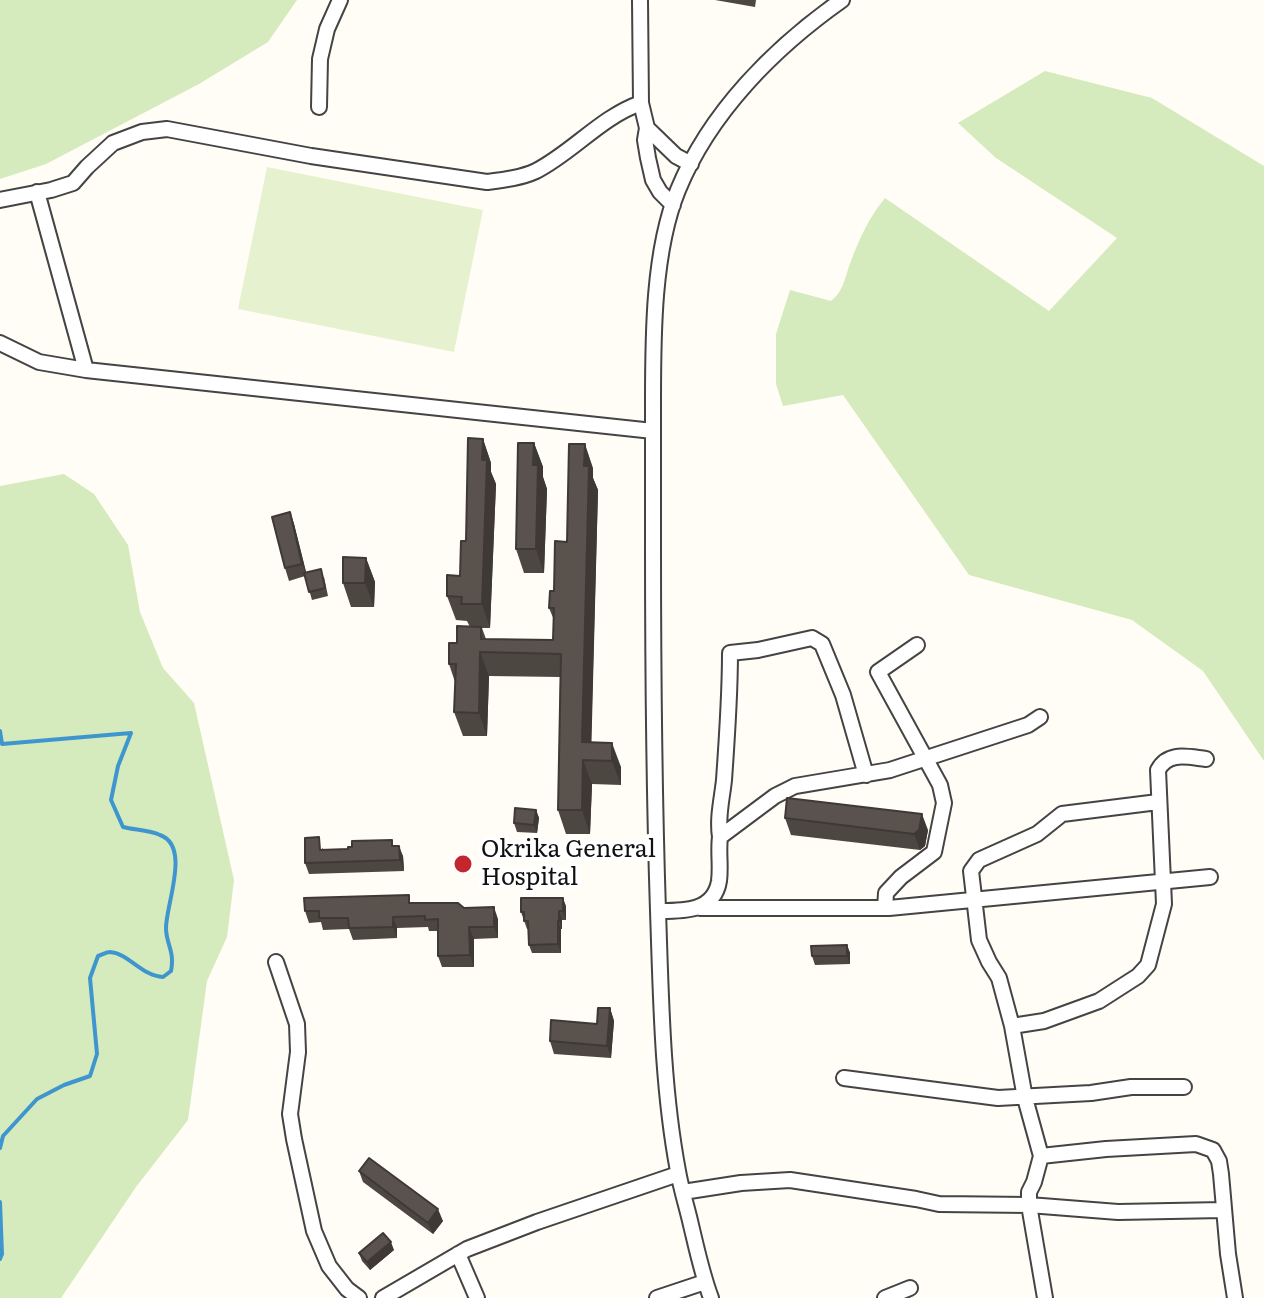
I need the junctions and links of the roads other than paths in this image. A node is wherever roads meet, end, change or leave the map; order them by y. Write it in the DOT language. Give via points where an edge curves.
graph roads {
  1 [pos="340,0"];
  2 [pos="640,0"];
  3 [pos="838,2"];
  4 [pos="641,103"];
  5 [pos="319,107"];
  6 [pos="647,128"];
  7 [pos="691,164"];
  8 [pos="37,192"];
  9 [pos="0,200"];
  10 [pos="673,205"];
  11 [pos="0,343"];
  12 [pos="86,370"];
  13 [pos="653,431"];
  14 [pos="917,645"];
  15 [pos="1040,717"];
  16 [pos="925,757"];
  17 [pos="1206,759"];
  18 [pos="866,775"];
  19 [pos="1158,802"];
  20 [pos="720,837"];
  21 [pos="1210,877"];
  22 [pos="1163,882"];
  23 [pos="974,900"];
  24 [pos="700,908"];
  25 [pos="885,908"];
  26 [pos="658,911"];
  27 [pos="276,962"];
  28 [pos="1012,1026"];
  29 [pos="844,1078"];
  30 [pos="1184,1087"];
  31 [pos="1025,1098"];
  32 [pos="1041,1156"];
  33 [pos="678,1174"];
  34 [pos="683,1192"];
  35 [pos="1029,1205"];
  36 [pos="1223,1210"];
  37 [pos="458,1254"];
  38 [pos="705,1282"];
  39 [pos="910,1288"];
  40 [pos="390,1296"];
  41 [pos="359,1298"];
  42 [pos="477,1298"];
  43 [pos="657,1298"];
  44 [pos="711,1298"];
  45 [pos="885,1298"];
  46 [pos="1045,1298"];
  47 [pos="1235,1298"];
  1 -- 5 [label="street" via="320,59"];
  2 -- 4 [label="street"];
  3 -- 7 [label="street" via="745,86"];
  4 -- 6 [label="street"];
  4 -- 8 [label="street" via="534,172 509,180 487,182 311,156 167,129 113,143 73,183"];
  6 -- 7 [label="street"];
  6 -- 10 [label="street" via="653,180"];
  7 -- 10 [label="street"];
  8 -- 9 [label="street"];
  8 -- 12 [label="street"];
  10 -- 13 [label="street" via="653,321"];
  11 -- 12 [label="street" via="39,362"];
  12 -- 13 [label="street"];
  13 -- 26 [label="street"];
  14 -- 16 [label="street" via="878,672"];
  15 -- 16 [label="street"];
  16 -- 18 [label="street"];
  16 -- 25 [label="street" via="944,803 934,852 886,893"];
  17 -- 19 [label="street" via="1173,756 1162,762"];
  18 -- 20 [label="street" via="795,786"];
  18 -- 20 [label="street" via="822,644 812,638 730,653"];
  19 -- 22 [label="street"];
  19 -- 23 [label="street" via="1062,814 1037,834 979,860 971,871"];
  20 -- 24 [label="street" via="719,881 713,897"];
  21 -- 22 [label="street"];
  22 -- 23 [label="street"];
  22 -- 28 [label="street" via="1164,904 1148,965 1138,976 1099,1001 1044,1021"];
  23 -- 25 [label="street"];
  23 -- 28 [label="street" via="979,940 999,978"];
  24 -- 25 [label="street"];
  24 -- 26 [label="street"];
  26 -- 33 [label="street" via="666,1076"];
  27 -- 41 [label="street" via="297,1024 290,1114 314,1231 329,1266"];
  28 -- 31 [label="street"];
  29 -- 31 [label="street"];
  30 -- 31 [label="street"];
  31 -- 32 [label="street"];
  32 -- 35 [label="street"];
  32 -- 36 [label="street" via="1196,1144 1213,1150 1219,1161"];
  33 -- 34 [label="street"];
  33 -- 37 [label="street"];
  34 -- 35 [label="street" via="790,1180 939,1204"];
  34 -- 38 [label="street"];
  35 -- 36 [label="street" via="1118,1212"];
  35 -- 46 [label="street"];
  36 -- 47 [label="street"];
  37 -- 40 [label="street"];
  37 -- 42 [label="street"];
  38 -- 43 [label="street"];
  38 -- 44 [label="street"];
  39 -- 45 [label="street"];
}
